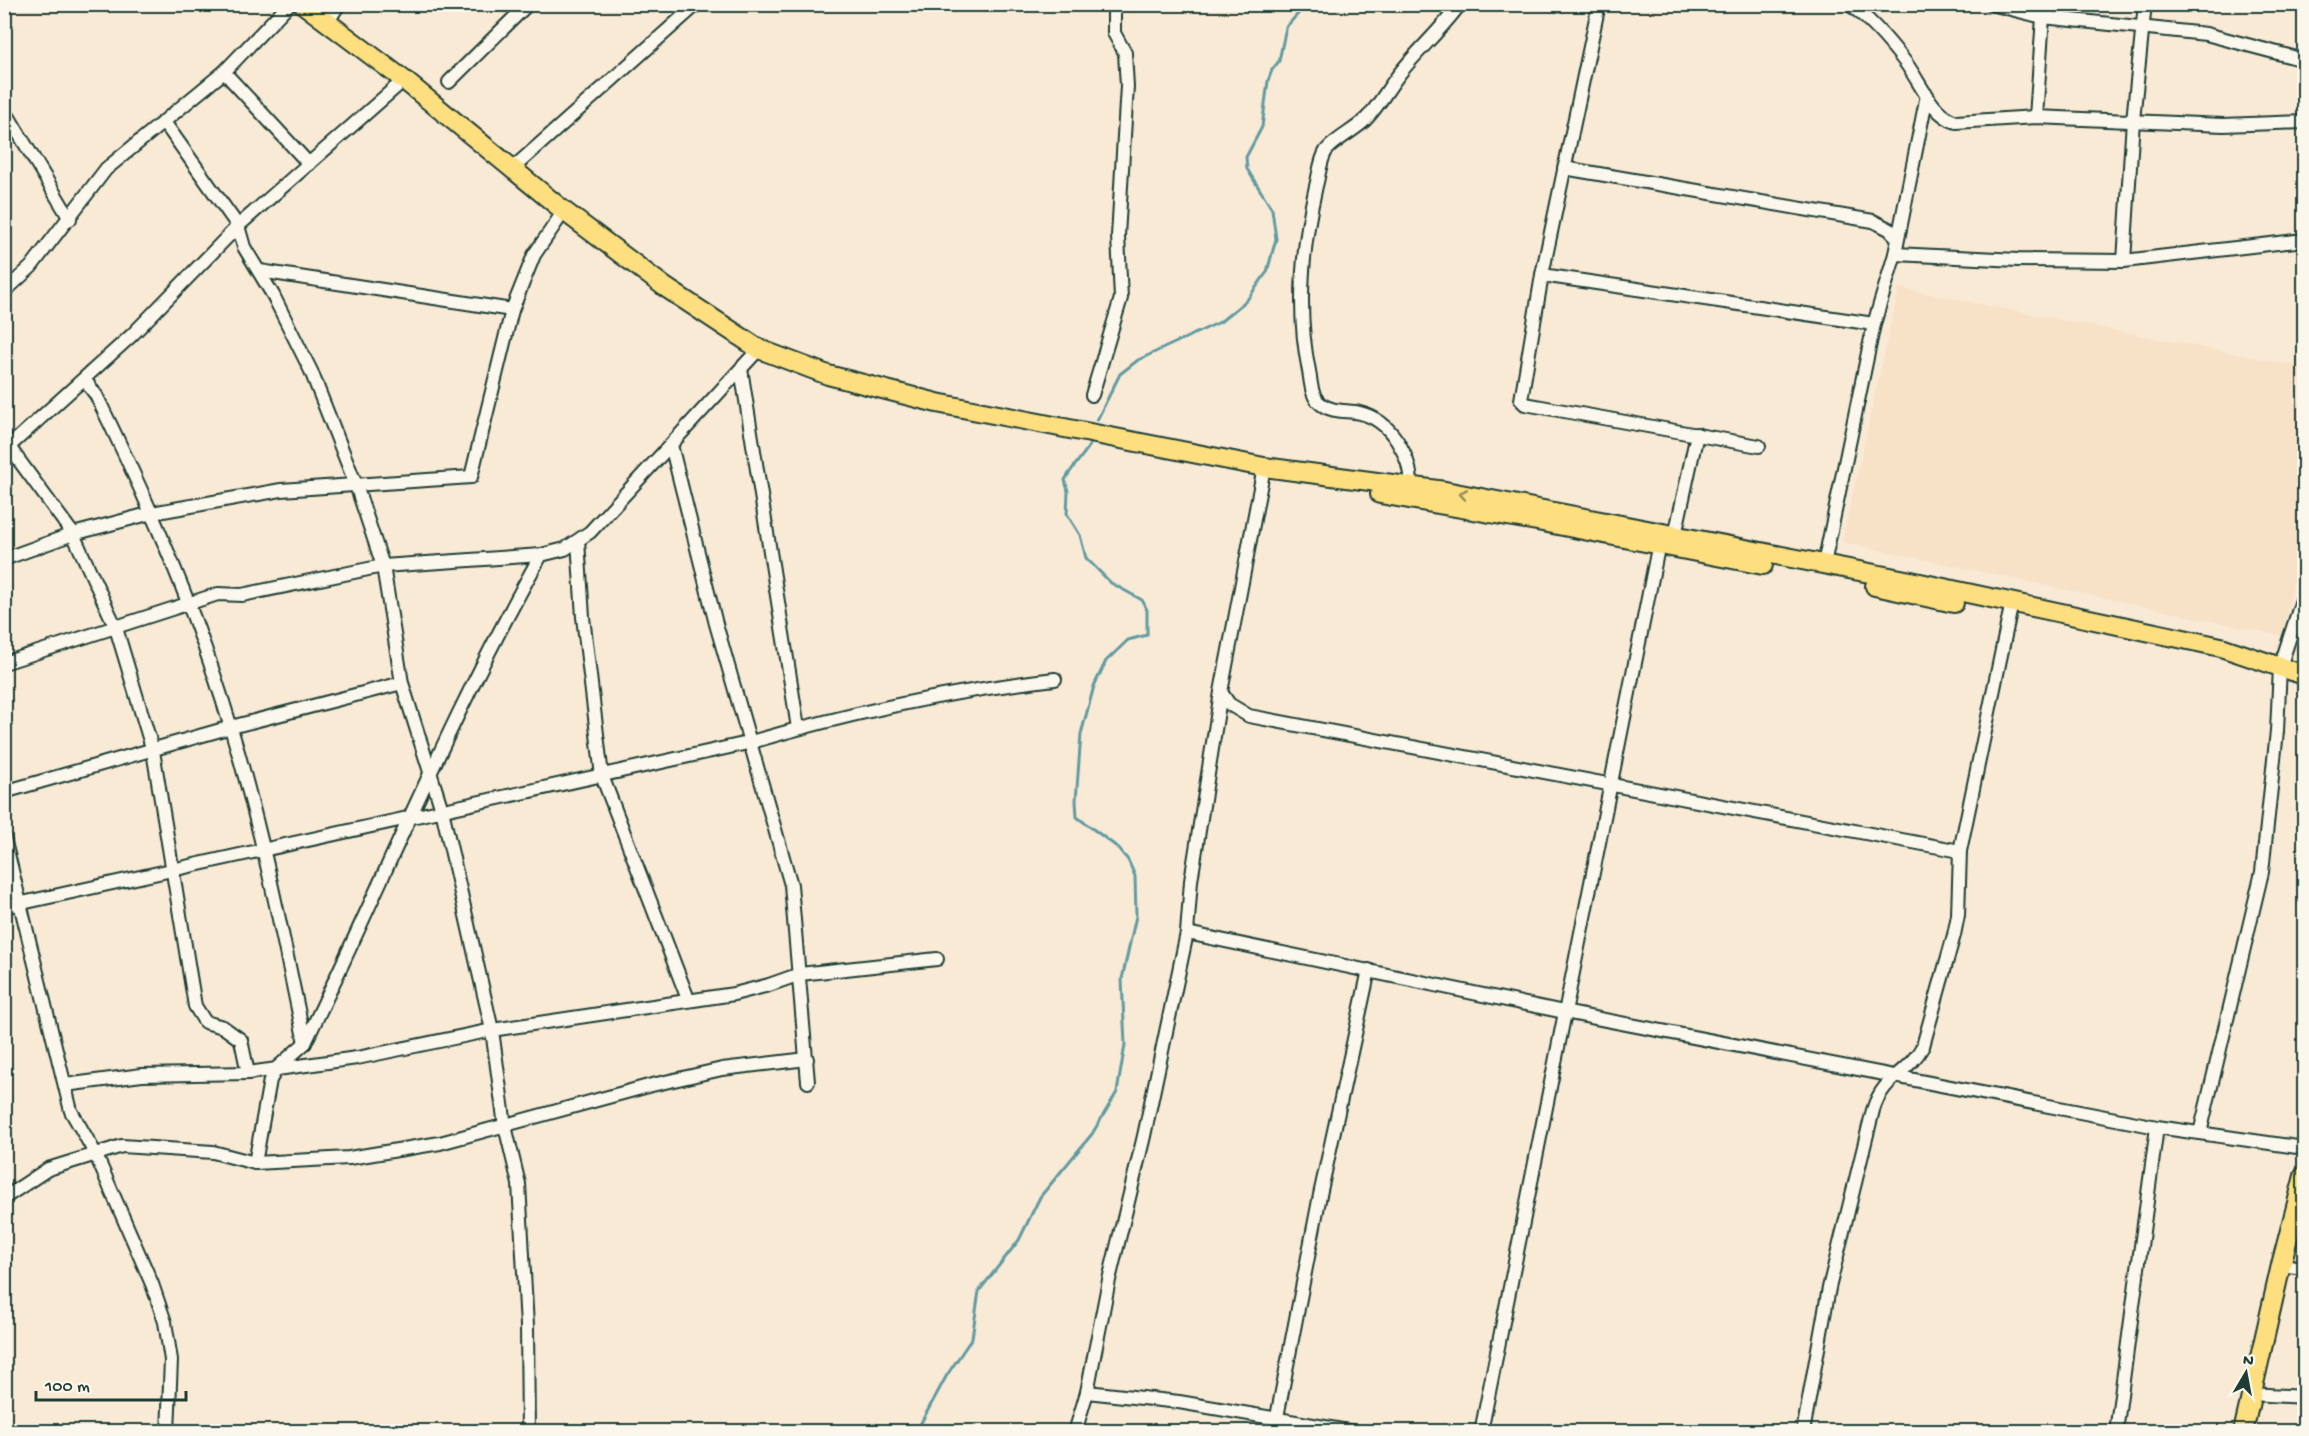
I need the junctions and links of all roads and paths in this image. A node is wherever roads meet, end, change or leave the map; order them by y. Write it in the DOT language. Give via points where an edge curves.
graph roads {
  1 [pos="289,4"];
  2 [pos="303,4"];
  3 [pos="339,4"];
  4 [pos="528,4"];
  5 [pos="698,4"];
  6 [pos="1114,4"];
  7 [pos="1460,4"];
  8 [pos="1599,4"];
  9 [pos="1849,4"];
  10 [pos="1991,4"];
  11 [pos="2145,4"];
  12 [pos="2043,17"];
  13 [pos="327,24"];
  14 [pos="2142,28"];
  15 [pos="2304,60"];
  16 [pos="224,72"];
  17 [pos="404,80"];
  18 [pos="449,82"];
  19 [pos="1927,95"];
  20 [pos="4,109"];
  21 [pos="2036,117"];
  22 [pos="2133,120"];
  23 [pos="164,122"];
  24 [pos="2304,123"];
  25 [pos="309,164"];
  26 [pos="1564,168"];
  27 [pos="512,169"];
  28 [pos="564,211"];
  29 [pos="70,219"];
  30 [pos="238,226"];
  31 [pos="1897,237"];
  32 [pos="2304,240"];
  33 [pos="1895,254"];
  34 [pos="2124,261"];
  35 [pos="260,271"];
  36 [pos="1542,275"];
  37 [pos="4,292"];
  38 [pos="512,310"];
  39 [pos="1874,324"];
  40 [pos="759,349"];
  41 [pos="741,369"];
  42 [pos="84,379"];
  43 [pos="1092,395"];
  44 [pos="1697,434"];
  45 [pos="671,445"];
  46 [pos="6,446"];
  47 [pos="1759,447"];
  48 [pos="1264,468"];
  49 [pos="1324,477"];
  50 [pos="356,485"];
  51 [pos="1411,486"];
  52 [pos="152,513"];
  53 [pos="72,534"];
  54 [pos="1667,540"];
  55 [pos="578,541"];
  56 [pos="541,555"];
  57 [pos="4,559"];
  58 [pos="1824,564"];
  59 [pos="382,566"];
  60 [pos="2304,594"];
  61 [pos="188,602"];
  62 [pos="2011,608"];
  63 [pos="116,628"];
  64 [pos="4,663"];
  65 [pos="2280,667"];
  66 [pos="2304,675"];
  67 [pos="1055,679"];
  68 [pos="402,683"];
  69 [pos="1221,692"];
  70 [pos="231,727"];
  71 [pos="798,728"];
  72 [pos="748,743"];
  73 [pos="153,751"];
  74 [pos="430,776"];
  75 [pos="603,776"];
  76 [pos="1610,785"];
  77 [pos="4,792"];
  78 [pos="442,810"];
  79 [pos="411,817"];
  80 [pos="4,838"];
  81 [pos="264,851"];
  82 [pos="1960,851"];
  83 [pos="172,872"];
  84 [pos="23,905"];
  85 [pos="4,907"];
  86 [pos="1187,933"];
  87 [pos="937,959"];
  88 [pos="1370,970"];
  89 [pos="800,974"];
  90 [pos="688,999"];
  91 [pos="1564,1012"];
  92 [pos="492,1030"];
  93 [pos="305,1042"];
  94 [pos="807,1059"];
  95 [pos="277,1068"];
  96 [pos="248,1073"];
  97 [pos="1895,1076"];
  98 [pos="808,1082"];
  99 [pos="65,1085"];
  100 [pos="505,1126"];
  101 [pos="2157,1127"];
  102 [pos="2200,1134"];
  103 [pos="2304,1148"];
  104 [pos="95,1153"];
  105 [pos="255,1163"];
  106 [pos="2304,1176"];
  107 [pos="4,1198"];
  108 [pos="2281,1265"];
  109 [pos="2304,1268"];
  110 [pos="1087,1392"];
  111 [pos="2250,1394"];
  112 [pos="2304,1397"];
  113 [pos="1277,1417"];
  114 [pos="168,1431"];
  115 [pos="528,1431"];
  116 [pos="1075,1431"];
  117 [pos="1354,1431"];
  118 [pos="1482,1431"];
  119 [pos="1803,1431"];
  120 [pos="2116,1431"];
  121 [pos="2243,1431"];
  1 -- 16 [label="street"];
  2 -- 13 [label="main road"];
  3 -- 13 [label="street"];
  4 -- 18 [label="street"];
  5 -- 27 [label="street"];
  6 -- 43 [label="street" via="1114,33 1125,53 1127,86 1118,236 1121,298"];
  7 -- 51 [label="street" via="1366,118 1325,153 1303,262 1300,304 1314,397 1342,412 1377,419 1407,458"];
  8 -- 26 [label="street"];
  9 -- 19 [label="street" via="1906,62"];
  10 -- 12 [label="street"];
  11 -- 14 [label="street"];
  12 -- 14 [label="street"];
  12 -- 21 [label="street"];
  13 -- 17 [label="main road"];
  14 -- 15 [label="street" via="2206,34"];
  14 -- 22 [label="street"];
  16 -- 23 [label="street"];
  16 -- 25 [label="street"];
  17 -- 25 [label="street"];
  17 -- 27 [label="main road"];
  19 -- 21 [label="street" via="1947,119 1956,122"];
  19 -- 31 [label="street"];
  20 -- 29 [label="street"];
  21 -- 22 [label="street"];
  22 -- 24 [label="street" via="2223,125"];
  22 -- 34 [label="street"];
  23 -- 29 [label="street" via="106,169"];
  23 -- 30 [label="street"];
  25 -- 30 [label="street"];
  26 -- 31 [label="street" via="1873,220"];
  26 -- 36 [label="street"];
  27 -- 28 [label="main road"];
  28 -- 38 [label="street" via="534,255"];
  28 -- 40 [label="main road" via="665,287"];
  29 -- 37 [label="street" via="31,267"];
  30 -- 35 [label="street" via="244,247"];
  30 -- 42 [label="street"];
  31 -- 33 [label="street"];
  32 -- 34 [label="street"];
  33 -- 34 [label="street"];
  33 -- 39 [label="street"];
  35 -- 38 [label="street"];
  35 -- 50 [label="street" via="311,371"];
  36 -- 39 [label="street"];
  36 -- 44 [label="street" via="1521,400 1525,404"];
  38 -- 50 [label="street" via="471,477"];
  39 -- 58 [label="street"];
  40 -- 41 [label="street"];
  40 -- 48 [label="main road" via="862,385"];
  41 -- 45 [label="street"];
  41 -- 71 [label="street"];
  42 -- 46 [label="street"];
  42 -- 52 [label="street"];
  44 -- 47 [label="street"];
  44 -- 54 [label="street"];
  45 -- 55 [label="street"];
  45 -- 72 [label="street"];
  46 -- 53 [label="street"];
  48 -- 49 [label="main road"];
  48 -- 69 [label="street"];
  49 -- 51 [label="main road"];
  49 -- 54 [label="main road" via="1359,490"];
  50 -- 52 [label="street" via="281,490"];
  50 -- 59 [label="street"];
  54 -- 51 [label="main road, one-way"];
  52 -- 53 [label="street"];
  52 -- 61 [label="street"];
  53 -- 57 [label="street"];
  53 -- 63 [label="street"];
  54 -- 58 [label="main road"];
  54 -- 62 [label="main road"];
  54 -- 76 [label="street"];
  55 -- 56 [label="street"];
  55 -- 75 [label="street" via="583,617"];
  56 -- 59 [label="street"];
  56 -- 74 [label="street"];
  58 -- 62 [label="main road"];
  59 -- 61 [label="street"];
  59 -- 68 [label="street"];
  60 -- 65 [label="street"];
  61 -- 63 [label="street"];
  61 -- 70 [label="street"];
  62 -- 65 [label="main road" via="2220,658"];
  62 -- 82 [label="street"];
  63 -- 64 [label="street"];
  63 -- 73 [label="street"];
  65 -- 66 [label="main road"];
  65 -- 102 [label="street" via="2262,872"];
  67 -- 71 [label="street" via="975,688"];
  68 -- 70 [label="street"];
  68 -- 74 [label="street"];
  69 -- 76 [label="street" via="1229,704 1249,716"];
  69 -- 86 [label="street" via="1191,881"];
  70 -- 73 [label="street"];
  70 -- 81 [label="street"];
  71 -- 72 [label="street"];
  72 -- 75 [label="street"];
  72 -- 89 [label="street" via="790,885"];
  73 -- 77 [label="street"];
  73 -- 83 [label="street"];
  74 -- 78 [label="street"];
  74 -- 79 [label="street"];
  75 -- 78 [label="street"];
  75 -- 90 [label="street"];
  76 -- 82 [label="street"];
  76 -- 91 [label="street"];
  78 -- 79 [label="street"];
  78 -- 92 [label="street"];
  79 -- 81 [label="street"];
  79 -- 93 [label="street"];
  80 -- 84 [label="street"];
  81 -- 83 [label="street"];
  81 -- 93 [label="street"];
  82 -- 97 [label="street" via="1958,915 1930,1028 1914,1062"];
  83 -- 84 [label="street"];
  83 -- 96 [label="street" via="195,1006 205,1022 223,1027 241,1040"];
  84 -- 85 [label="street"];
  84 -- 99 [label="street" via="34,966"];
  86 -- 88 [label="street"];
  86 -- 110 [label="street"];
  87 -- 89 [label="street"];
  88 -- 91 [label="street"];
  88 -- 113 [label="street" via="1320,1195"];
  89 -- 90 [label="street" via="734,994"];
  89 -- 94 [label="street"];
  90 -- 92 [label="street"];
  91 -- 97 [label="street"];
  91 -- 118 [label="street"];
  92 -- 95 [label="street" via="357,1058"];
  92 -- 100 [label="street"];
  93 -- 95 [label="street"];
  94 -- 98 [label="street"];
  94 -- 100 [label="street" via="722,1069"];
  95 -- 96 [label="street"];
  95 -- 105 [label="street" via="270,1080"];
  96 -- 99 [label="street" via="142,1075"];
  97 -- 101 [label="street"];
  97 -- 119 [label="street" via="1882,1087 1873,1110 1829,1288"];
  99 -- 104 [label="street" via="71,1111"];
  100 -- 105 [label="street" via="440,1143 349,1158"];
  100 -- 115 [label="street" via="519,1184"];
  101 -- 102 [label="street"];
  101 -- 120 [label="street"];
  102 -- 103 [label="street"];
  104 -- 105 [label="street" via="122,1146 213,1152"];
  104 -- 107 [label="street" via="48,1169"];
  104 -- 114 [label="street" via="165,1322 171,1359"];
  106 -- 108 [label="main road"];
  108 -- 109 [label="street"];
  108 -- 111 [label="main road"];
  110 -- 113 [label="street"];
  110 -- 116 [label="street"];
  111 -- 112 [label="street"];
  111 -- 121 [label="main road"];
  113 -- 117 [label="street"];
}
